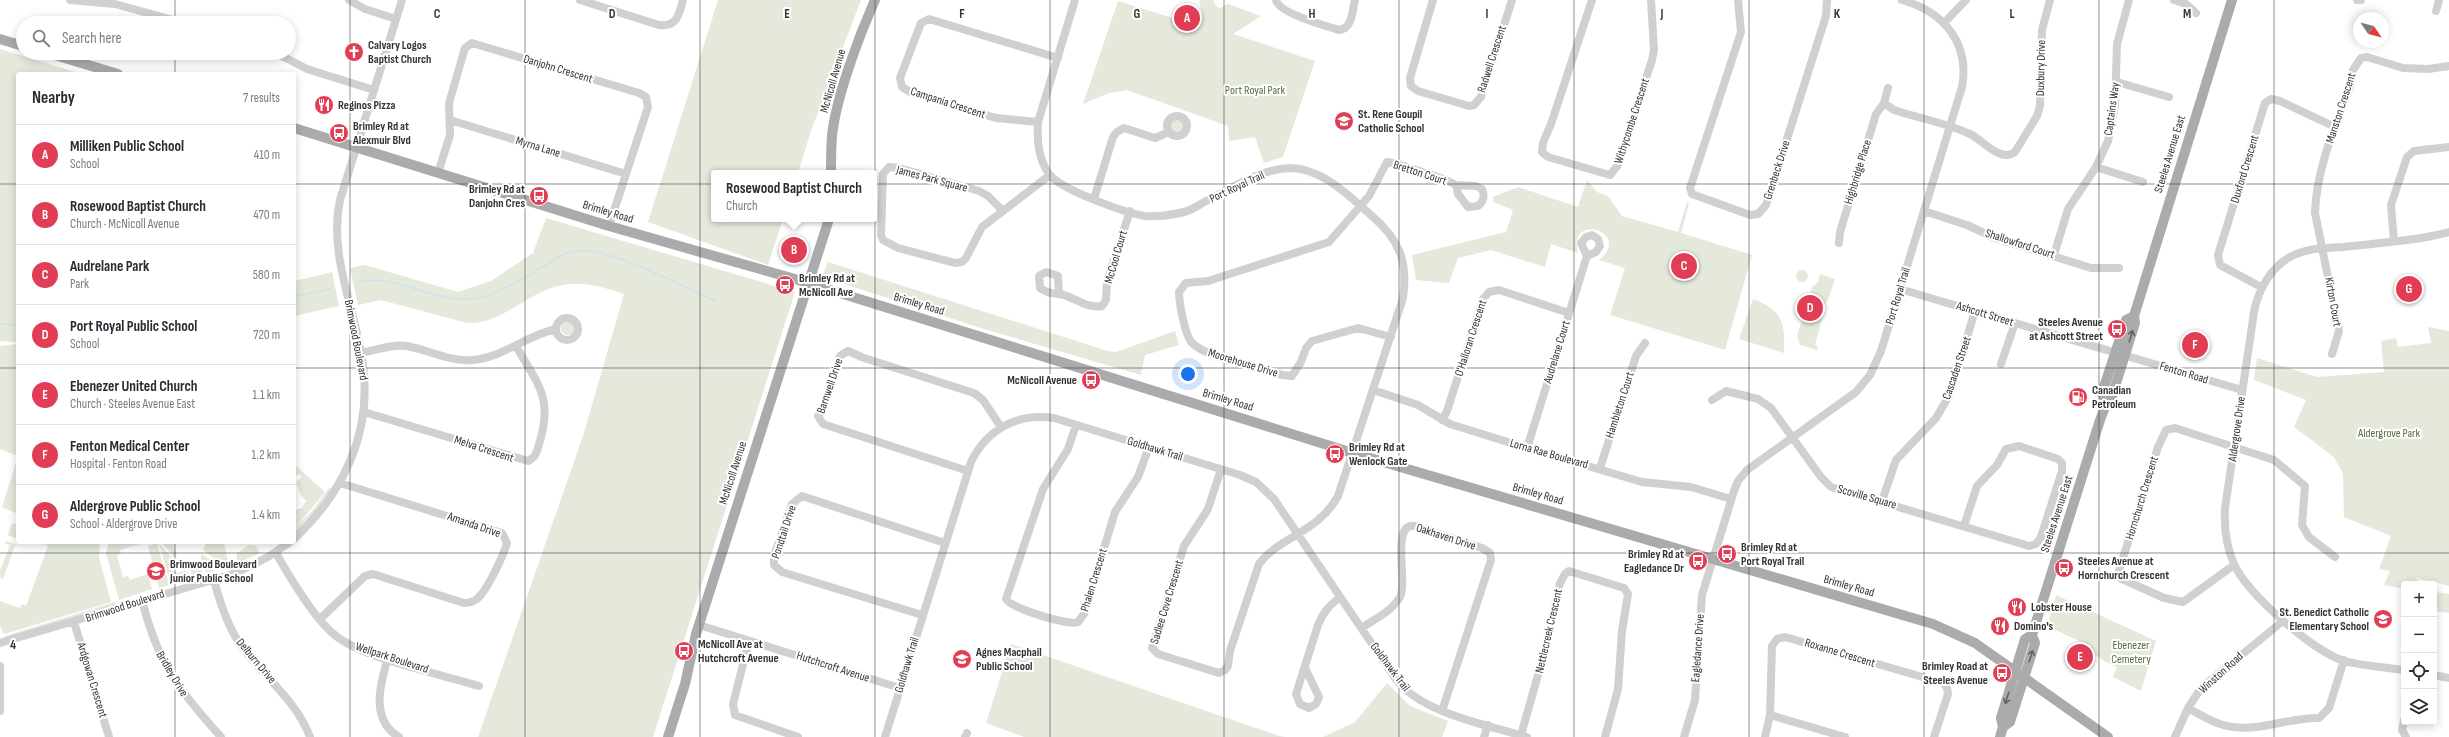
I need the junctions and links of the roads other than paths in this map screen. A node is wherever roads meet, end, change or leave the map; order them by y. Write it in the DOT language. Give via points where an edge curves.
graph roads {
  1 [pos="70,0"];
  2 [pos="349,0"];
  3 [pos="402,0"];
  4 [pos="580,0"];
  5 [pos="683,0"];
  6 [pos="875,0"];
  7 [pos="1075,0"];
  8 [pos="1276,0"];
  9 [pos="1355,0"];
  10 [pos="1433,0"];
  11 [pos="1512,0"];
  12 [pos="1592,0"];
  13 [pos="1651,0"];
  14 [pos="1738,0"];
  15 [pos="1827,0"];
  16 [pos="1902,0"];
  17 [pos="1966,0"];
  18 [pos="2050,0"];
  19 [pos="2129,0"];
  20 [pos="2174,0"];
  21 [pos="2232,0"];
  22 [pos="2439,0"];
  23 [pos="2436,11"];
  24 [pos="2196,13"];
  25 [pos="159,16"];
  26 [pos="396,19"];
  27 [pos="1944,23"];
  28 [pos="0,39"];
  29 [pos="16,44"];
  30 [pos="1058,58"];
  31 [pos="71,60"];
  32 [pos="290,60"];
  33 [pos="2449,66"];
  34 [pos="111,72"];
  35 [pos="2117,82"];
  36 [pos="1888,88"];
  37 [pos="374,90"];
  38 [pos="2169,97"];
  39 [pos="1884,103"];
  40 [pos="450,120"];
  41 [pos="1038,122"];
  42 [pos="2336,127"];
  43 [pos="1949,128"];
  44 [pos="296,129"];
  45 [pos="1168,132"];
  46 [pos="2449,147"];
  47 [pos="356,148"];
  48 [pos="2096,167"];
  49 [pos="831,170"];
  50 [pos="438,173"];
  51 [pos="626,174"];
  52 [pos="1050,175"];
  53 [pos="2143,182"];
  54 [pos="1456,185"];
  55 [pos="1094,199"];
  56 [pos="1360,205"];
  57 [pos="1002,210"];
  58 [pos="1924,210"];
  59 [pos="1130,211"];
  60 [pos="828,222"];
  61 [pos="609,226"];
  62 [pos="2449,232"];
  63 [pos="2394,241"];
  64 [pos="1839,243"];
  65 [pos="2323,249"];
  66 [pos="2054,255"];
  67 [pos="1587,256"];
  68 [pos="2119,268"];
  69 [pos="810,283"];
  70 [pos="2261,287"];
  71 [pos="1900,289"];
  72 [pos="1059,294"];
  73 [pos="1975,311"];
  74 [pos="1569,313"];
  75 [pos="2015,323"];
  76 [pos="556,329"];
  77 [pos="1390,337"];
  78 [pos="1645,343"];
  79 [pos="516,346"];
  80 [pos="361,352"];
  81 [pos="2120,354"];
  82 [pos="2332,354"];
  83 [pos="2001,364"];
  84 [pos="1373,390"];
  85 [pos="2242,390"];
  86 [pos="1712,400"];
  87 [pos="364,412"];
  88 [pos="1442,420"];
  89 [pos="1076,424"];
  90 [pos="1001,427"];
  91 [pos="1793,437"];
  92 [pos="1149,447"];
  93 [pos="1527,448"];
  94 [pos="2234,448"];
  95 [pos="1353,453"];
  96 [pos="1600,468"];
  97 [pos="1222,469"];
  98 [pos="968,471"];
  99 [pos="340,483"];
  100 [pos="1731,499"];
  101 [pos="1882,501"];
  102 [pos="1964,526"];
  103 [pos="1298,535"];
  104 [pos="296,536"];
  105 [pos="945,543"];
  106 [pos="287,544"];
  107 [pos="276,553"];
  108 [pos="2335,557"];
  109 [pos="1713,559"];
  110 [pos="2234,565"];
  111 [pos="214,580"];
  112 [pos="1340,597"];
  113 [pos="142,600"];
  114 [pos="922,615"];
  115 [pos="320,619"];
  116 [pos="2283,620"];
  117 [pos="74,622"];
  118 [pos="698,625"];
  119 [pos="1361,628"];
  120 [pos="2032,634"];
  121 [pos="749,641"];
  122 [pos="0,643"];
  123 [pos="388,658"];
  124 [pos="2344,660"];
  125 [pos="0,666"];
  126 [pos="1305,668"];
  127 [pos="2016,670"];
  128 [pos="2401,670"];
  129 [pos="2437,676"];
  130 [pos="2025,677"];
  131 [pos="2449,678"];
  132 [pos="479,686"];
  133 [pos="900,688"];
  134 [pos="2188,708"];
  135 [pos="0,711"];
  136 [pos="1442,711"];
  137 [pos="1770,715"];
  138 [pos="1488,725"];
  139 [pos="2403,725"];
  140 [pos="2003,727"];
  141 [pos="1524,736"];
  142 [pos="109,737"];
  143 [pos="221,737"];
  144 [pos="310,737"];
  145 [pos="399,737"];
  146 [pos="668,737"];
  147 [pos="798,737"];
  148 [pos="885,737"];
  149 [pos="1484,737"];
  150 [pos="1605,737"];
  151 [pos="1684,737"];
  152 [pos="1765,737"];
  153 [pos="1845,737"];
  154 [pos="1934,737"];
  155 [pos="2000,737"];
  156 [pos="2108,737"];
  157 [pos="2174,737"];
  158 [pos="2406,737"];
  1 -- 25 [label="street" via="115,4"];
  2 -- 26 [label="street" via="365,9"];
  3 -- 26 [label="street, Brimwood Boulevard"];
  4 -- 5 [label="street" via="668,26 678,17"];
  6 -- 49 [label="main road, McNicoll Avenue" via="863,27 836,115 832,136"];
  7 -- 30 [label="street, Port Royal Trail"];
  8 -- 9 [label="street" via="1278,7 1287,12 1339,30 1350,24"];
  10 -- 11 [label="street, Radwell Crescent" via="1410,78 1411,86 1418,91 1469,106 1474,105 1481,97"];
  12 -- 13 [label="street, Withycombe Crescent" via="1542,152 1548,157 1610,175 1618,165 1652,60"];
  14 -- 15 [label="street, Grenbeck Drive" via="1741,32 1690,188 1692,194 1700,199 1750,215 1758,214 1766,205 1826,16"];
  16 -- 27 [label="street, Port Royal Trail" via="1924,7"];
  17 -- 27 [label="street"];
  18 -- 43 [label="street, Duxbury Drive" via="2042,30 2040,106 2015,152 2009,156 2000,154 1969,134"];
  19 -- 35 [label="street, Captains Way" via="2117,44"];
  20 -- 24 [label="street" via="2186,4"];
  21 -- 81 [label="main road, Steeles Avenue East" via="2134,316 2126,320"];
  22 -- 23 [label="street"];
  26 -- 37 [label="street, Brimwood Boulevard"];
  27 -- 43 [label="street, Port Royal Trail" via="1959,48 1963,64 1962,87"];
  28 -- 29 [label="main road"];
  30 -- 41 [label="street, Port Royal Trail"];
  30 -- 41 [label="street, Campania Crescent" via="929,19 921,23 900,78 902,87 912,93 996,118"];
  31 -- 34 [label="main road"];
  32 -- 37 [label="street" via="307,69"];
  33 -- 42 [label="street, Manston Crescent" via="2428,69 2403,68 2373,58 2361,58 2353,70"];
  35 -- 38 [label="street"];
  35 -- 48 [label="street, Captains Way" via="2108,141"];
  36 -- 39 [label="street, Highbridge Place"];
  37 -- 47 [label="street, Brimwood Boulevard"];
  39 -- 43 [label="street" via="1894,110"];
  39 -- 64 [label="street, Highbridge Place" via="1876,114 1840,232"];
  40 -- 50 [label="street, Danjohn Crescent" via="450,135"];
  40 -- 51 [label="street, Myrna Lane"];
  40 -- 51 [label="street, Danjohn Crescent" via="449,103 465,48 472,43 478,43 644,95 648,100 648,107"];
  41 -- 52 [label="street, Port Royal Trail" via="1037,142 1040,157"];
  42 -- 65 [label="street, Manston Crescent" via="2319,180 2316,203 2315,214"];
  42 -- 70 [label="street, Duxford Crescent" via="2280,101 2271,99 2265,104 2218,256 2220,265"];
  43 -- 58 [label="street, Port Royal Trail"];
  44 -- 47 [label="main road, Brimley Road"];
  45 -- 55 [label="street" via="1154,138 1124,128 1117,132 1113,137"];
  46 -- 63 [label="street" via="2414,152 2407,158 2391,205"];
  47 -- 50 [label="main road, Brimley Road"];
  47 -- 80 [label="street, Brimwood Boulevard" via="339,208 337,236"];
  48 -- 53 [label="street"];
  48 -- 66 [label="street, Captains Way" via="2068,208"];
  50 -- 61 [label="main road, Brimley Road"];
  51 -- 61 [label="street, Danjohn Crescent"];
  52 -- 55 [label="street, Port Royal Trail" via="1076,194"];
  52 -- 57 [label="street, James Park Square"];
  54 -- 56 [label="street, Bretton Court" via="1444,178 1387,162 1377,184"];
  55 -- 59 [label="street, Port Royal Trail"];
  56 -- 59 [label="street, Port Royal Trail" via="1329,181 1291,168 1256,176 1186,211 1163,216 1145,216"];
  56 -- 77 [label="street, Port Royal Trail" via="1390,232 1404,263 1406,280 1403,298"];
  56 -- 77 [label="street, Moorehouse Drive" via="1329,242 1208,281 1186,283 1179,292 1180,304 1190,340 1204,351 1288,376 1292,376 1298,369 1306,348 1312,341 1358,328"];
  57 -- 57 [label="street, James Park Square" via="979,191 899,168 889,167 883,174 881,235 886,243 898,248 950,263 962,262 982,227"];
  58 -- 66 [label="street, Shallowford Court" via="1995,238"];
  58 -- 71 [label="street, Port Royal Trail"];
  59 -- 72 [label="street, McCool Court" via="1108,282 1106,300 1102,306 1090,306"];
  60 -- 69 [label="main road, McNicoll Avenue"];
  61 -- 69 [label="main road, Brimley Road"];
  62 -- 63 [label="street, Aldergrove Drive"];
  63 -- 65 [label="street, Aldergrove Drive"];
  65 -- 70 [label="street, Aldergrove Drive" via="2304,251 2288,258"];
  65 -- 82 [label="street, Kirton Court" via="2338,331"];
  66 -- 68 [label="street, Shallowford Court" via="2091,268"];
  67 -- 74 [label="street, Audrelane Court"];
  69 -- 95 [label="main road, Brimley Road"];
  69 -- 118 [label="main road, McNicoll Avenue"];
  70 -- 85 [label="street, Aldergrove Drive" via="2254,312"];
  71 -- 73 [label="street, Ashcott Street"];
  71 -- 91 [label="street, Port Royal Trail" via="1881,350 1867,380 1851,396"];
  73 -- 75 [label="street, Ashcott Street"];
  73 -- 101 [label="street, Cascaden Street" via="1949,396 1936,418 1896,460"];
  74 -- 88 [label="street, O'Halloran Crescent" via="1499,290 1489,292 1483,299 1447,412"];
  74 -- 93 [label="street, Audrelane Court"];
  75 -- 81 [label="street, Ashcott Street"];
  75 -- 83 [label="street"];
  76 -- 79 [label="street" via="540,332"];
  77 -- 84 [label="street, Port Royal Trail"];
  78 -- 96 [label="street, Hambleton Court" via="1636,356"];
  79 -- 80 [label="street" via="489,357 472,360 453,359 406,346"];
  79 -- 87 [label="street, Melva Crescent" via="543,393 546,409 538,451 528,461"];
  80 -- 87 [label="street, Brimwood Boulevard" via="365,380"];
  81 -- 85 [label="street, Fenton Road"];
  81 -- 120 [label="main road, Steeles Avenue East" via="2102,393 2106,402"];
  84 -- 88 [label="street, Lorna Rae Boulevard" via="1418,405"];
  84 -- 95 [label="street, Port Royal Trail"];
  85 -- 94 [label="street, Aldergrove Drive"];
  86 -- 91 [label="street, Scoville Square" via="1726,392 1758,399 1771,408"];
  87 -- 99 [label="street, Brimwood Boulevard" via="352,457"];
  88 -- 93 [label="street, Lorna Rae Boulevard"];
  89 -- 90 [label="street, Goldhawk Trail" via="1042,416 1022,419"];
  89 -- 92 [label="street, Goldhawk Trail"];
  89 -- 92 [label="street, Phalen Crescent" via="1068,449 1042,489 1006,599 1013,606 1067,623 1078,622 1084,614 1115,512 1138,477"];
  90 -- 98 [label="street, Goldhawk Trail" via="980,446"];
  90 -- 98 [label="street, Barnwell Drive" via="983,400 974,393 848,351 840,356 824,407 818,416 823,424"];
  91 -- 100 [label="street, Port Royal Trail" via="1747,470 1738,481"];
  91 -- 101 [label="street, Scoville Square" via="1831,487"];
  92 -- 97 [label="street, Goldhawk Trail"];
  93 -- 96 [label="street, Lorna Rae Boulevard"];
  94 -- 108 [label="street" via="2274,460 2305,486 2302,525 2309,537"];
  94 -- 110 [label="street, Aldergrove Drive" via="2224,517 2226,541"];
  94 -- 110 [label="street, Hornchurch Crescent" via="2175,428 2166,430 2158,447 2118,574 2120,578 2158,595 2183,602"];
  95 -- 103 [label="street, Port Royal Trail" via="1341,490 1332,506 1318,521"];
  95 -- 109 [label="main road, Brimley Road"];
  96 -- 100 [label="street, Lorna Rae Boulevard" via="1642,482 1691,488"];
  97 -- 103 [label="street, Goldhawk Trail" via="1262,486"];
  97 -- 103 [label="street, Sadlee Cove Crescent" via="1208,509 1184,546 1154,638 1154,651 1215,672 1225,670 1256,569 1267,555"];
  98 -- 105 [label="street, Goldhawk Trail"];
  99 -- 104 [label="street, Brimwood Boulevard" via="318,515"];
  99 -- 115 [label="street, Amanda Drive" via="502,533 507,543 485,589 472,603 464,603 373,574 365,576"];
  100 -- 109 [label="street, Port Royal Trail"];
  101 -- 102 [label="street, Scoville Square"];
  102 -- 102 [label="street, Scoville Square" via="2029,546 2036,544 2041,537 2060,478 2062,463 2058,459 2019,446 2006,449 1978,486"];
  103 -- 112 [label="street, Goldhawk Trail"];
  105 -- 114 [label="street, Goldhawk Trail"];
  105 -- 114 [label="street, Pondtail Drive" via="802,496 792,504 774,556 774,565 782,572"];
  106 -- 107 [label="street, Brimwood Boulevard"];
  107 -- 111 [label="street, Brimwood Boulevard" via="236,573"];
  107 -- 115 [label="street, Wellpark Boulevard"];
  109 -- 127 [label="main road, Brimley Road" via="1933,624 1975,643"];
  109 -- 151 [label="street, Eagledance Drive" via="1702,595 1694,700"];
  110 -- 116 [label="street, Aldergrove Drive" via="2250,588"];
  111 -- 113 [label="street, Brimwood Boulevard"];
  111 -- 144 [label="street, Delburn Drive" via="224,614 235,636 294,705"];
  112 -- 119 [label="street, Goldhawk Trail"];
  112 -- 126 [label="street" via="1322,614"];
  113 -- 117 [label="street, Brimwood Boulevard"];
  113 -- 143 [label="street, Bridley Drive" via="156,648 174,681"];
  114 -- 133 [label="street, Goldhawk Trail"];
  115 -- 123 [label="street, Wellpark Boulevard" via="343,641"];
  116 -- 124 [label="street, Aldergrove Drive" via="2305,640"];
  116 -- 134 [label="street, Winston Road" via="2209,681"];
  117 -- 122 [label="street, Brimwood Boulevard"];
  117 -- 142 [label="street, Ardgowan Crescent"];
  118 -- 121 [label="street, Hutchcroft Avenue"];
  118 -- 146 [label="main road, McNicoll Avenue" via="682,696"];
  119 -- 136 [label="street, Goldhawk Trail" via="1402,687 1419,701"];
  119 -- 136 [label="street, Oakhaven Drive" via="1392,606 1400,597 1404,582 1400,538 1408,526 1482,548 1490,553 1491,560"];
  120 -- 127 [label="main road, Steeles Avenue East" via="2025,639"];
  130 -- 120 [label="main road, Steeles Avenue East, one-way" via="2035,643"];
  121 -- 133 [label="street, Hutchcroft Avenue"];
  121 -- 147 [label="street" via="733,704 735,715"];
  123 -- 132 [label="street, Wellpark Boulevard"];
  123 -- 145 [label="street" via="378,702 388,728"];
  124 -- 128 [label="street, Aldergrove Drive"];
  124 -- 134 [label="street" via="2329,708 2319,718 2302,718 2246,728 2215,722"];
  125 -- 135 [label="street"];
  127 -- 130 [label="main road, Brimley Road"];
  127 -- 140 [label="main road, Steeles Avenue East, one-way" via="2001,718"];
  129 -- 131 [label="street"];
  130 -- 140 [label="main road, Steeles Avenue East" via="2010,722"];
  130 -- 156 [label="main road, Brimley Road"];
  133 -- 148 [label="street, Goldhawk Trail"];
  134 -- 157 [label="street, Winston Road"];
  136 -- 138 [label="street, Goldhawk Trail"];
  137 -- 152 [label="street, Roxanne Crescent"];
  137 -- 153 [label="street"];
  137 -- 154 [label="street, Roxanne Crescent" via="1772,646 1777,639 1785,637 1943,682 1948,694"];
  138 -- 141 [label="street, Goldhawk Trail"];
  138 -- 149 [label="street"];
  139 -- 158 [label="street" via="2402,730"];
  140 -- 155 [label="main road, Steeles Avenue East"];
  141 -- 150 [label="street, Nettlecreek Crescent" via="1560,583 1569,571 1624,588 1628,594 1622,631 1618,689"];
}
